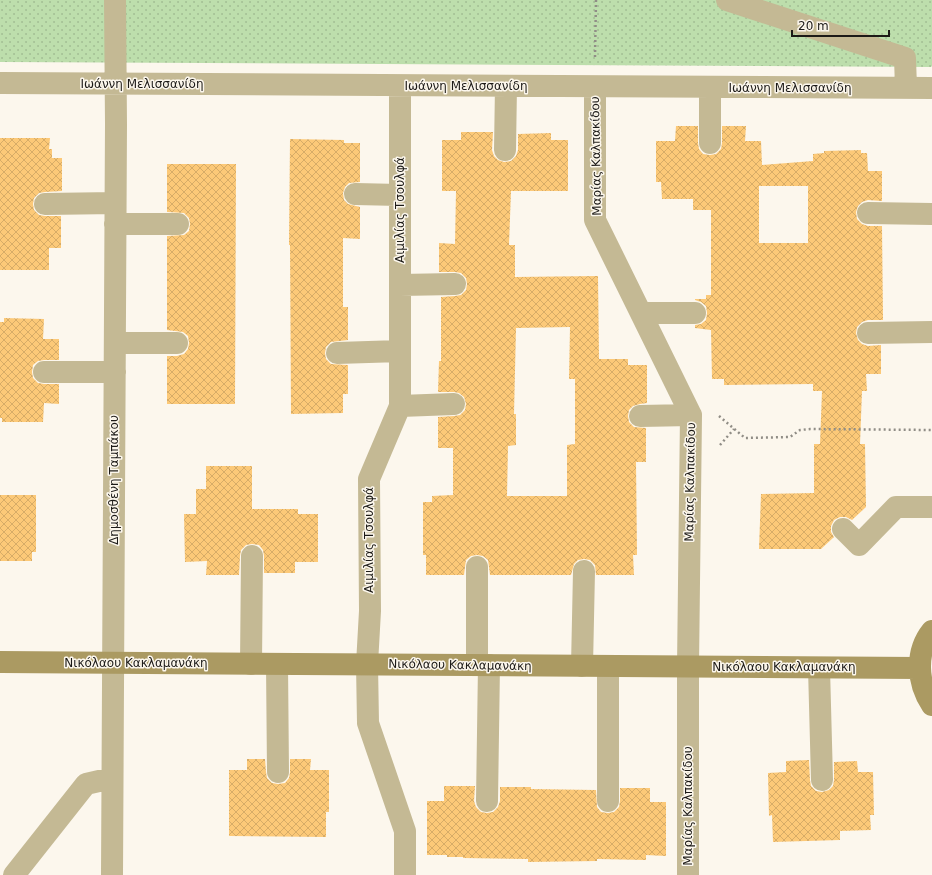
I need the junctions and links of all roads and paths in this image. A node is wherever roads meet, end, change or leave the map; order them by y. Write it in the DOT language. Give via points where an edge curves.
graph roads {
  1 [pos="115,0"];
  2 [pos="596,0"];
  3 [pos="727,0"];
  4 [pos="0,83"];
  5 [pos="116,84"];
  6 [pos="400,86"];
  7 [pos="506,86"];
  8 [pos="595,87"];
  9 [pos="710,87"];
  10 [pos="906,88"];
  11 [pos="932,88"];
  12 [pos="710,143"];
  13 [pos="505,150"];
  14 [pos="355,194"];
  15 [pos="400,195"];
  16 [pos="44,204"];
  17 [pos="115,213"];
  18 [pos="868,213"];
  19 [pos="932,214"];
  20 [pos="178,224"];
  21 [pos="455,284"];
  22 [pos="400,285"];
  23 [pos="641,313"];
  24 [pos="695,313"];
  25 [pos="932,332"];
  26 [pos="868,333"];
  27 [pos="115,343"];
  28 [pos="177,343"];
  29 [pos="400,351"];
  30 [pos="337,352"];
  31 [pos="44,372"];
  32 [pos="115,372"];
  33 [pos="454,404"];
  34 [pos="400,406"];
  35 [pos="688,408"];
  36 [pos="640,416"];
  37 [pos="932,430"];
  38 [pos="932,507"];
  39 [pos="843,529"];
  40 [pos="252,556"];
  41 [pos="477,567"];
  42 [pos="584,571"];
  43 [pos="932,630"];
  44 [pos="0,662"];
  45 [pos="113,663"];
  46 [pos="251,664"];
  47 [pos="277,664"];
  48 [pos="367,664"];
  49 [pos="483,665"];
  50 [pos="582,666"];
  51 [pos="608,666"];
  52 [pos="688,667"];
  53 [pos="819,668"];
  54 [pos="920,668"];
  55 [pos="932,705"];
  56 [pos="278,772"];
  57 [pos="112,778"];
  58 [pos="822,780"];
  59 [pos="487,801"];
  60 [pos="608,801"];
  61 [pos="14,875"];
  62 [pos="112,875"];
  63 [pos="405,875"];
  64 [pos="688,875"];
  1 -- 5 [label="street, Δημοσθένη Ταμπάκου"];
  2 -- 8 [label="path"];
  3 -- 10 [label="street" via="905,58"];
  4 -- 5 [label="street, Ιωάννη Μελισσανίδη"];
  5 -- 6 [label="street, Ιωάννη Μελισσανίδη"];
  5 -- 17 [label="street, Δημοσθένη Ταμπάκου"];
  6 -- 7 [label="street, Ιωάννη Μελισσανίδη"];
  6 -- 15 [label="street, Αιμιλίας Τσουλφά"];
  7 -- 8 [label="street, Ιωάννη Μελισσανίδη"];
  7 -- 13 [label="street"];
  8 -- 9 [label="street, Ιωάννη Μελισσανίδη"];
  8 -- 23 [label="street, Μαρίας Καλπακίδου" via="596,220"];
  9 -- 10 [label="street, Ιωάννη Μελισσανίδη"];
  9 -- 12 [label="street"];
  10 -- 11 [label="street, Ιωάννη Μελισσανίδη"];
  14 -- 15 [label="street"];
  15 -- 22 [label="street, Αιμιλίας Τσουλφά"];
  16 -- 17 [label="street"];
  17 -- 20 [label="street"];
  17 -- 27 [label="street, Δημοσθένη Ταμπάκου"];
  18 -- 19 [label="street"];
  21 -- 22 [label="street"];
  22 -- 29 [label="street, Αιμιλίας Τσουλφά"];
  23 -- 24 [label="street"];
  23 -- 35 [label="street, Μαρίας Καλπακίδου"];
  25 -- 26 [label="street"];
  27 -- 28 [label="street"];
  27 -- 32 [label="street, Δημοσθένη Ταμπάκου"];
  29 -- 30 [label="street"];
  29 -- 34 [label="street, Αιμιλίας Τσουλφά"];
  31 -- 32 [label="street"];
  32 -- 45 [label="street, Δημοσθένη Ταμπάκου"];
  33 -- 34 [label="street"];
  34 -- 48 [label="street, Αιμιλίας Τσουλφά" via="369,479 370,611"];
  35 -- 36 [label="street"];
  35 -- 37 [label="path" via="702,402 745,438 790,437 800,430 810,428"];
  35 -- 52 [label="street, Μαρίας Καλπακίδου"];
  38 -- 39 [label="street" via="896,506 859,545"];
  40 -- 46 [label="street"];
  41 -- 49 [label="street"];
  42 -- 50 [label="street"];
  43 -- 54 [label="street" via="922,649"];
  44 -- 45 [label="street, Νικόλαου Κακλαμανάκη"];
  45 -- 46 [label="street, Νικόλαου Κακλαμανάκη"];
  45 -- 57 [label="street, Δημοσθένη Ταμπάκου"];
  46 -- 47 [label="street, Νικόλαου Κακλαμανάκη"];
  47 -- 48 [label="street, Νικόλαου Κακλαμανάκη"];
  47 -- 56 [label="street"];
  48 -- 49 [label="street, Νικόλαου Κακλαμανάκη"];
  48 -- 63 [label="street, Αιμιλίας Τσουλφά" via="368,723 405,831"];
  49 -- 50 [label="street, Νικόλαου Κακλαμανάκη"];
  49 -- 59 [label="street"];
  50 -- 51 [label="street, Νικόλαου Κακλαμανάκη"];
  51 -- 52 [label="street, Νικόλαου Κακλαμανάκη"];
  51 -- 60 [label="street"];
  52 -- 53 [label="street, Νικόλαου Κακλαμανάκη"];
  52 -- 64 [label="street, Μαρίας Καλπακίδου"];
  53 -- 54 [label="street, Νικόλαου Κακλαμανάκη"];
  53 -- 58 [label="street"];
  54 -- 55 [label="street" via="921,682"];
  57 -- 61 [label="street" via="86,784"];
  57 -- 62 [label="street, Δημοσθένη Ταμπάκου"];
}
